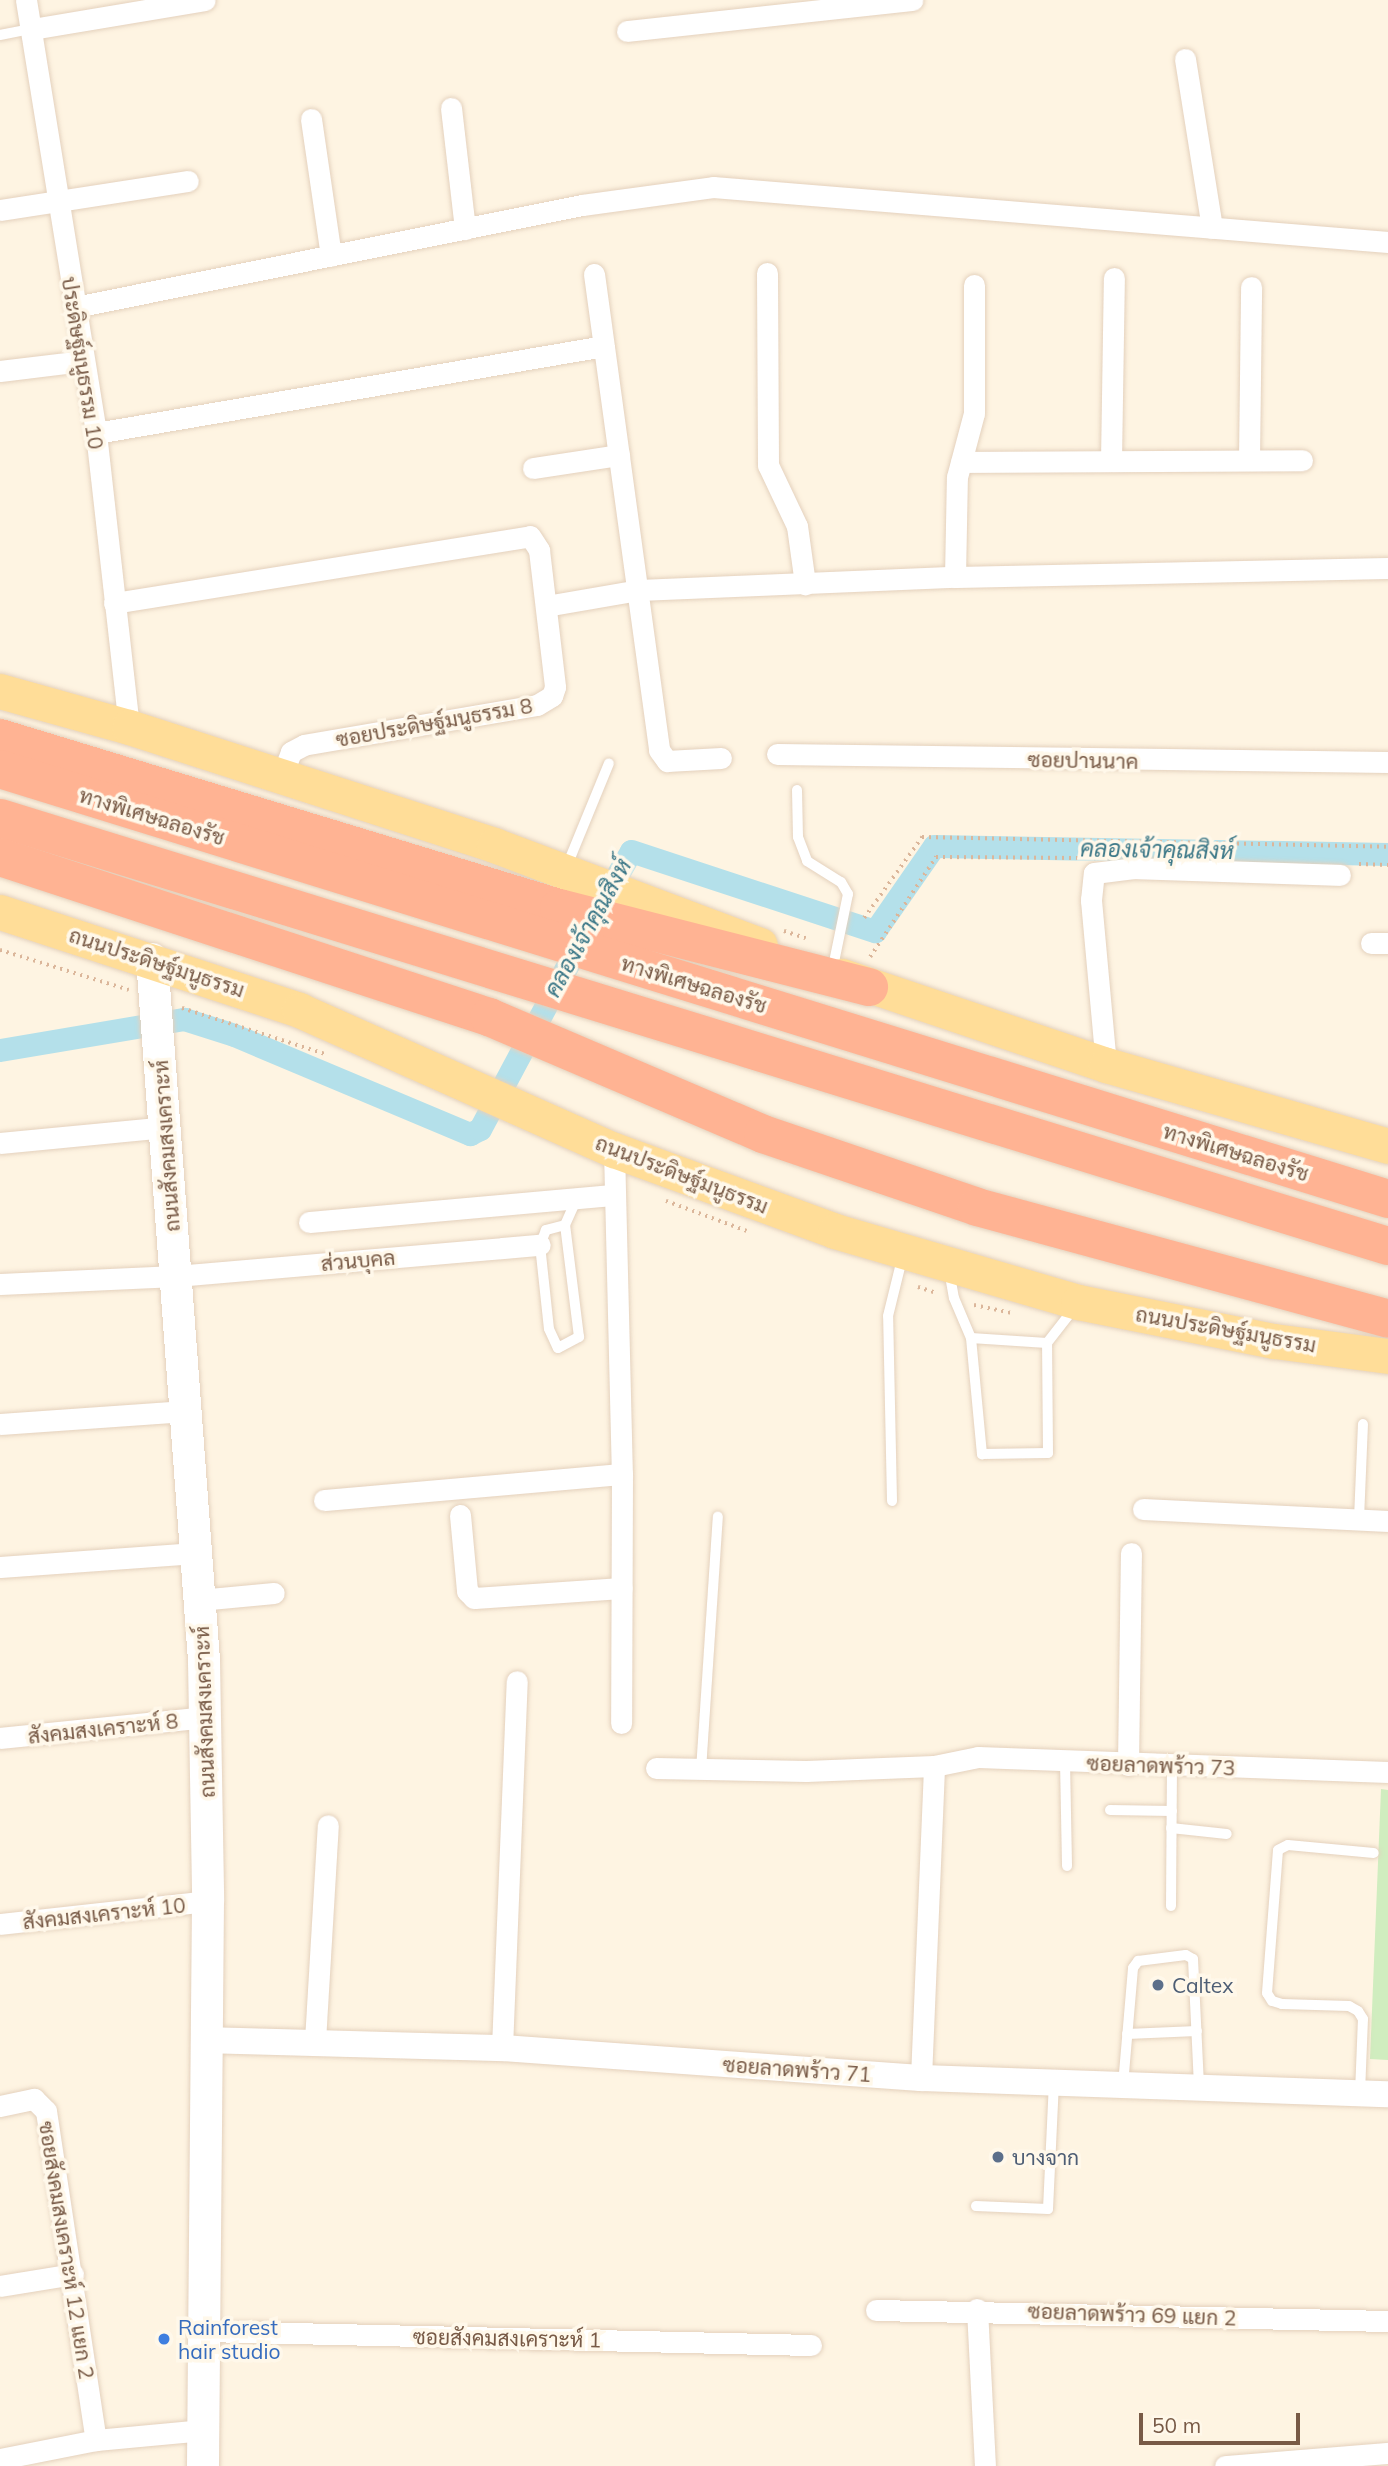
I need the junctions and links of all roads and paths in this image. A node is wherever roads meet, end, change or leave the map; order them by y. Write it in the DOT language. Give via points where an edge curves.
graph roads {
  1 [pos="26,0"];
  2 [pos="205,0"];
  3 [pos="912,0"];
  4 [pos="146,5"];
  5 [pos="32,29"];
  6 [pos="627,31"];
  7 [pos="0,35"];
  8 [pos="1185,58"];
  9 [pos="451,108"];
  10 [pos="311,118"];
  11 [pos="188,181"];
  12 [pos="58,198"];
  13 [pos="0,210"];
  14 [pos="1212,228"];
  15 [pos="466,229"];
  16 [pos="1388,243"];
  17 [pos="331,257"];
  18 [pos="767,273"];
  19 [pos="594,274"];
  20 [pos="1114,278"];
  21 [pos="974,285"];
  22 [pos="1251,287"];
  23 [pos="75,307"];
  24 [pos="604,346"];
  25 [pos="83,361"];
  26 [pos="0,371"];
  27 [pos="96,433"];
  28 [pos="619,454"];
  29 [pos="1250,460"];
  30 [pos="1302,460"];
  31 [pos="961,461"];
  32 [pos="1111,461"];
  33 [pos="534,468"];
  34 [pos="1388,568"];
  35 [pos="956,577"];
  36 [pos="804,584"];
  37 [pos="639,590"];
  38 [pos="114,603"];
  39 [pos="546,606"];
  40 [pos="0,691"];
  41 [pos="129,727"];
  42 [pos="0,738"];
  43 [pos="777,754"];
  44 [pos="721,758"];
  45 [pos="1388,762"];
  46 [pos="609,763"];
  47 [pos="0,768"];
  48 [pos="282,775"];
  49 [pos="797,790"];
  50 [pos="0,818"];
  51 [pos="0,857"];
  52 [pos="1340,874"];
  53 [pos="594,884"];
  54 [pos="0,912"];
  55 [pos="0,950"];
  56 [pos="152,959"];
  57 [pos="832,972"];
  58 [pos="869,987"];
  59 [pos="156,1009"];
  60 [pos="333,1057"];
  61 [pos="1106,1065"];
  62 [pos="165,1127"];
  63 [pos="0,1143"];
  64 [pos="1388,1146"];
  65 [pos="614,1150"];
  66 [pos="613,1195"];
  67 [pos="577,1198"];
  68 [pos="1388,1199"];
  69 [pos="309,1222"];
  70 [pos="565,1224"];
  71 [pos="540,1245"];
  72 [pos="1388,1246"];
  73 [pos="904,1252"];
  74 [pos="949,1266"];
  75 [pos="176,1276"];
  76 [pos="0,1284"];
  77 [pos="1079,1302"];
  78 [pos="1388,1319"];
  79 [pos="971,1338"];
  80 [pos="1047,1343"];
  81 [pos="1388,1356"];
  82 [pos="186,1411"];
  83 [pos="0,1424"];
  84 [pos="1363,1424"];
  85 [pos="622,1474"];
  86 [pos="324,1500"];
  87 [pos="892,1501"];
  88 [pos="1143,1509"];
  89 [pos="460,1515"];
  90 [pos="718,1517"];
  91 [pos="1359,1519"];
  92 [pos="1388,1521"];
  93 [pos="195,1553"];
  94 [pos="1130,1553"];
  95 [pos="0,1567"];
  96 [pos="622,1588"];
  97 [pos="274,1593"];
  98 [pos="200,1600"];
  99 [pos="517,1681"];
  100 [pos="206,1717"];
  101 [pos="621,1723"];
  102 [pos="0,1738"];
  103 [pos="1065,1762"];
  104 [pos="1128,1765"];
  105 [pos="934,1766"];
  106 [pos="1172,1766"];
  107 [pos="656,1768"];
  108 [pos="701,1770"];
  109 [pos="1388,1772"];
  110 [pos="1110,1810"];
  111 [pos="1172,1811"];
  112 [pos="328,1825"];
  113 [pos="1171,1828"];
  114 [pos="1227,1834"];
  115 [pos="1374,1853"];
  116 [pos="1067,1866"];
  117 [pos="208,1901"];
  118 [pos="1171,1906"];
  119 [pos="0,1924"];
  120 [pos="1197,2031"];
  121 [pos="1127,2034"];
  122 [pos="206,2039"];
  123 [pos="315,2041"];
  124 [pos="502,2048"];
  125 [pos="921,2078"];
  126 [pos="1054,2082"];
  127 [pos="1123,2084"];
  128 [pos="1199,2087"];
  129 [pos="1360,2092"];
  130 [pos="1388,2094"];
  131 [pos="0,2106"];
  132 [pos="976,2206"];
  133 [pos="74,2274"];
  134 [pos="0,2286"];
  135 [pos="977,2309"];
  136 [pos="876,2310"];
  137 [pos="1388,2321"];
  138 [pos="204,2331"];
  139 [pos="811,2345"];
  140 [pos="204,2430"];
  141 [pos="96,2441"];
  142 [pos="1388,2453"];
  143 [pos="0,2459"];
  144 [pos="203,2466"];
  145 [pos="985,2466"];
  146 [pos="1225,2466"];
  1 -- 5 [label="street, ประดิษฐ์มนูธรรม 10"];
  2 -- 4 [label="street"];
  3 -- 6 [label="street"];
  4 -- 5 [label="street"];
  5 -- 7 [label="lane"];
  5 -- 12 [label="street, ประดิษฐ์มนูธรรม 10"];
  8 -- 14 [label="street"];
  9 -- 15 [label="street"];
  10 -- 17 [label="street"];
  11 -- 12 [label="street"];
  12 -- 13 [label="street"];
  12 -- 23 [label="street, ประดิษฐ์มนูธรรม 10"];
  14 -- 15 [label="street" via="713,187 582,205"];
  14 -- 16 [label="street"];
  15 -- 17 [label="street"];
  17 -- 23 [label="street"];
  18 -- 36 [label="street" via="768,465 797,526"];
  19 -- 24 [label="street"];
  20 -- 32 [label="street"];
  21 -- 31 [label="street" via="974,413"];
  22 -- 29 [label="street"];
  23 -- 25 [label="street, ประดิษฐ์มนูธรรม 10"];
  24 -- 27 [label="street"];
  24 -- 28 [label="street"];
  25 -- 26 [label="street"];
  25 -- 27 [label="street, ประดิษฐ์มนูธรรม 10"];
  27 -- 38 [label="street, ประดิษฐ์มนูธรรม 10"];
  28 -- 33 [label="street"];
  28 -- 37 [label="street"];
  29 -- 30 [label="street"];
  29 -- 32 [label="street"];
  31 -- 32 [label="street"];
  31 -- 35 [label="street" via="955,500"];
  34 -- 35 [label="street"];
  35 -- 36 [label="street"];
  36 -- 37 [label="street"];
  37 -- 39 [label="street"];
  37 -- 44 [label="street" via="659,750 667,761"];
  38 -- 39 [label="street, ซอยประดิษฐ์มนูธรรม 8" via="516,535 530,536 539,550"];
  38 -- 41 [label="street, ประดิษฐ์มนูธรรม 10"];
  39 -- 48 [label="street, ซอยประดิษฐ์มนูธรรม 8" via="555,687 546,701 304,745 290,752"];
  40 -- 41 [label="main road"];
  41 -- 48 [label="main road"];
  42 -- 53 [label="highway" via="314,837"];
  43 -- 45 [label="street, ซอยปานนาค"];
  46 -- 53 [label="lane" via="594,798"];
  47 -- 68 [label="highway, ทางพิเศษฉลองรัช"];
  48 -- 53 [label="main road"];
  49 -- 57 [label="lane" via="801,849 807,861 841,881 848,904"];
  50 -- 72 [label="highway"];
  51 -- 78 [label="highway" via="489,1017 763,1134 977,1207"];
  52 -- 61 [label="street" via="1135,868 1094,873 1091,900"];
  53 -- 57 [label="main road"];
  53 -- 58 [label="highway"];
  54 -- 56 [label="main road, ถนนประดิษฐ์มนูธรรม"];
  55 -- 59 [label="path"];
  56 -- 59 [label="main road, ถนนสังคมสงเคราะห์"];
  56 -- 65 [label="main road, ถนนประดิษฐ์มนูธรรม" via="299,1010"];
  57 -- 58 [label="main road"];
  58 -- 61 [label="main road"];
  59 -- 60 [label="path"];
  59 -- 62 [label="main road, ถนนสังคมสงเคราะห์"];
  61 -- 64 [label="main road"];
  62 -- 63 [label="street"];
  62 -- 75 [label="main road, ถนนสังคมสงเคราะห์"];
  65 -- 66 [label="street"];
  65 -- 73 [label="main road, ถนนประดิษฐ์มนูธรรม"];
  66 -- 67 [label="street"];
  66 -- 85 [label="street"];
  67 -- 69 [label="street"];
  67 -- 70 [label="lane"];
  70 -- 71 [label="lane" via="546,1230"];
  70 -- 71 [label="lane" via="580,1319 579,1337 566,1346 553,1343 549,1329"];
  71 -- 75 [label="street, ส่วนบุคล"];
  73 -- 74 [label="main road, ถนนประดิษฐ์มนูธรรม"];
  73 -- 87 [label="lane" via="888,1316"];
  74 -- 77 [label="main road, ถนนประดิษฐ์มนูธรรม"];
  74 -- 79 [label="lane" via="954,1298"];
  75 -- 76 [label="street, ส่วนบุคล"];
  75 -- 82 [label="main road, ถนนสังคมสงเคราะห์"];
  77 -- 80 [label="lane"];
  77 -- 81 [label="main road, ถนนประดิษฐ์มนูธรรม" via="1274,1341"];
  79 -- 80 [label="lane"];
  79 -- 80 [label="lane" via="982,1454 1048,1452"];
  82 -- 83 [label="street"];
  82 -- 93 [label="main road, ถนนสังคมสงเคราะห์"];
  84 -- 91 [label="lane"];
  85 -- 86 [label="street"];
  85 -- 96 [label="street"];
  88 -- 91 [label="street"];
  89 -- 96 [label="street" via="467,1591 474,1598"];
  90 -- 108 [label="lane"];
  91 -- 92 [label="street"];
  93 -- 95 [label="street"];
  93 -- 98 [label="main road, ถนนสังคมสงเคราะห์"];
  94 -- 104 [label="street"];
  96 -- 101 [label="street"];
  97 -- 98 [label="street"];
  98 -- 100 [label="main road, ถนนสังคมสงเคราะห์"];
  99 -- 124 [label="street"];
  100 -- 102 [label="street, สังคมสงเคราะห์ 8"];
  100 -- 117 [label="main road, ถนนสังคมสงเคราะห์"];
  103 -- 104 [label="street, ซอยลาดพร้าว 73"];
  103 -- 105 [label="street, ซอยลาดพร้าว 73" via="978,1757"];
  103 -- 116 [label="lane"];
  104 -- 106 [label="street, ซอยลาดพร้าว 73"];
  105 -- 108 [label="street, ซอยลาดพร้าว 73"];
  105 -- 125 [label="street"];
  106 -- 109 [label="street, ซอยลาดพร้าว 73"];
  106 -- 111 [label="lane"];
  107 -- 108 [label="street, ซอยลาดพร้าว 73"];
  110 -- 111 [label="lane"];
  111 -- 113 [label="lane"];
  112 -- 123 [label="street"];
  113 -- 114 [label="lane"];
  113 -- 118 [label="lane"];
  115 -- 129 [label="lane" via="1288,1845 1278,1850 1267,1993 1282,2004 1349,2006 1358,2011 1363,2019"];
  117 -- 119 [label="street, สังคมสงเคราะห์ 10"];
  117 -- 122 [label="main road, ถนนสังคมสงเคราะห์"];
  120 -- 121 [label="lane"];
  120 -- 121 [label="lane" via="1193,1959 1186,1955 1134,1966"];
  120 -- 128 [label="lane"];
  121 -- 127 [label="lane"];
  122 -- 123 [label="street, ซอยลาดพร้าว 71"];
  122 -- 138 [label="main road, ถนนสังคมสงเคราะห์"];
  123 -- 124 [label="street, ซอยลาดพร้าว 71"];
  124 -- 125 [label="street, ซอยลาดพร้าว 71"];
  125 -- 126 [label="street, ซอยลาดพร้าว 71"];
  126 -- 127 [label="street, ซอยลาดพร้าว 71"];
  126 -- 132 [label="lane" via="1048,2209"];
  127 -- 128 [label="street, ซอยลาดพร้าว 71"];
  128 -- 129 [label="street, ซอยลาดพร้าว 71"];
  129 -- 130 [label="street, ซอยลาดพร้าว 71"];
  131 -- 133 [label="street, ซอยสังคมสงเคราะห์ 12 แยก 2" via="34,2099 46,2111"];
  133 -- 134 [label="street"];
  133 -- 141 [label="street, ซอยสังคมสงเคราะห์ 12 แยก 2"];
  135 -- 136 [label="street, ซอยลาดพร้าว 69 แยก 2"];
  135 -- 137 [label="street, ซอยลาดพร้าว 69 แยก 2"];
  135 -- 145 [label="street"];
  138 -- 139 [label="street, ซอยสังคมสงเคราะห์ 1"];
  138 -- 140 [label="main road, ถนนสังคมสงเคราะห์"];
  140 -- 141 [label="street"];
  140 -- 144 [label="main road, ถนนสังคมสงเคราะห์"];
  141 -- 143 [label="street"];
  142 -- 146 [label="street"];
}
